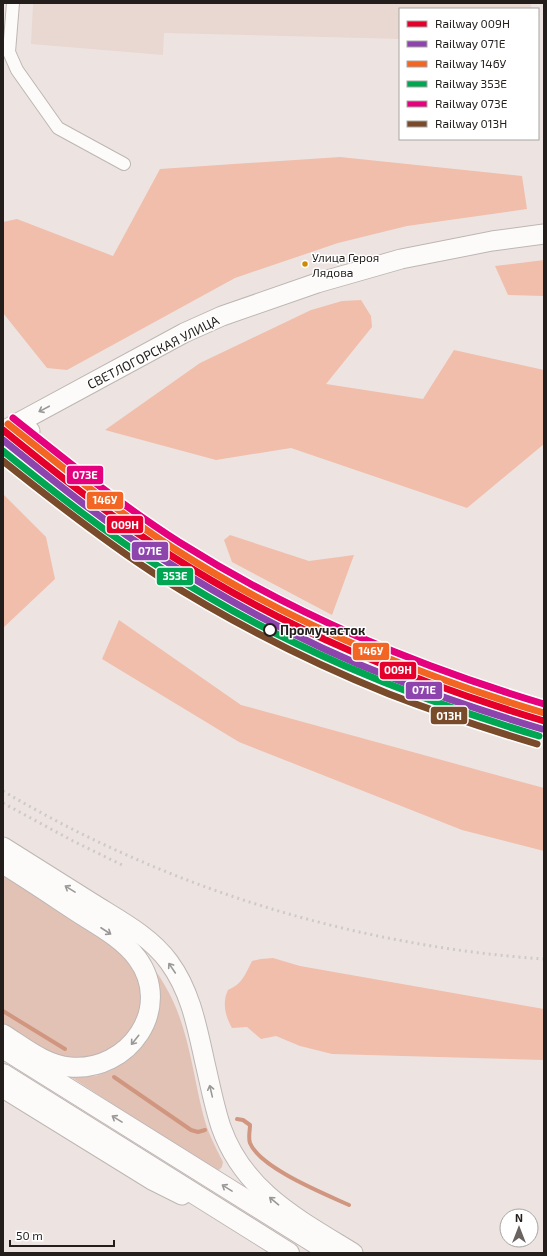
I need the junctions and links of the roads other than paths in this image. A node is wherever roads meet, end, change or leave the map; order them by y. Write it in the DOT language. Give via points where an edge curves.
graph roads {
  1 [pos="13,3"];
  2 [pos="7,38"];
  3 [pos="124,164"];
  4 [pos="544,234"];
  5 [pos="82,395"];
  6 [pos="3,431"];
  7 [pos="3,446"];
  8 [pos="3,847"];
  9 [pos="3,864"];
  10 [pos="3,1034"];
  11 [pos="3,1048"];
  12 [pos="3,1074"];
  13 [pos="3,1088"];
  14 [pos="254,1231"];
  15 [pos="296,1231"];
  16 [pos="289,1253"];
  17 [pos="330,1253"];
  18 [pos="349,1253"];
  19 [pos="353,1253"];
  1 -- 2 [label="street"];
  2 -- 3 [label="street" via="9,52 17,70 58,128"];
  4 -- 5 [label="main road, СВЕТЛОГОРСКАЯ УЛИЦА" via="492,241 401,259 296,290 222,316 184,333"];
  5 -- 6 [label="main road, one-way"];
  5 -- 7 [label="main road"];
  19 -- 8 [label="main road, one-way" via="279,1206 252,1182 240,1165 220,1122 188,995 180,978 156,947 125,924"];
  9 -- 10 [label="main road, one-way" via="112,934 129,948 143,968 150,993 150,1008 146,1021 132,1043 120,1054 98,1064 85,1067 58,1065 46,1061"];
  15 -- 11 [label="highway, one-way"];
  12 -- 14 [label="highway"];
  13 -- 14 [label="main road" via="152,1180"];
  14 -- 16 [label="highway"];
  15 -- 17 [label="highway"];
  15 -- 18 [label="main road"];
}
